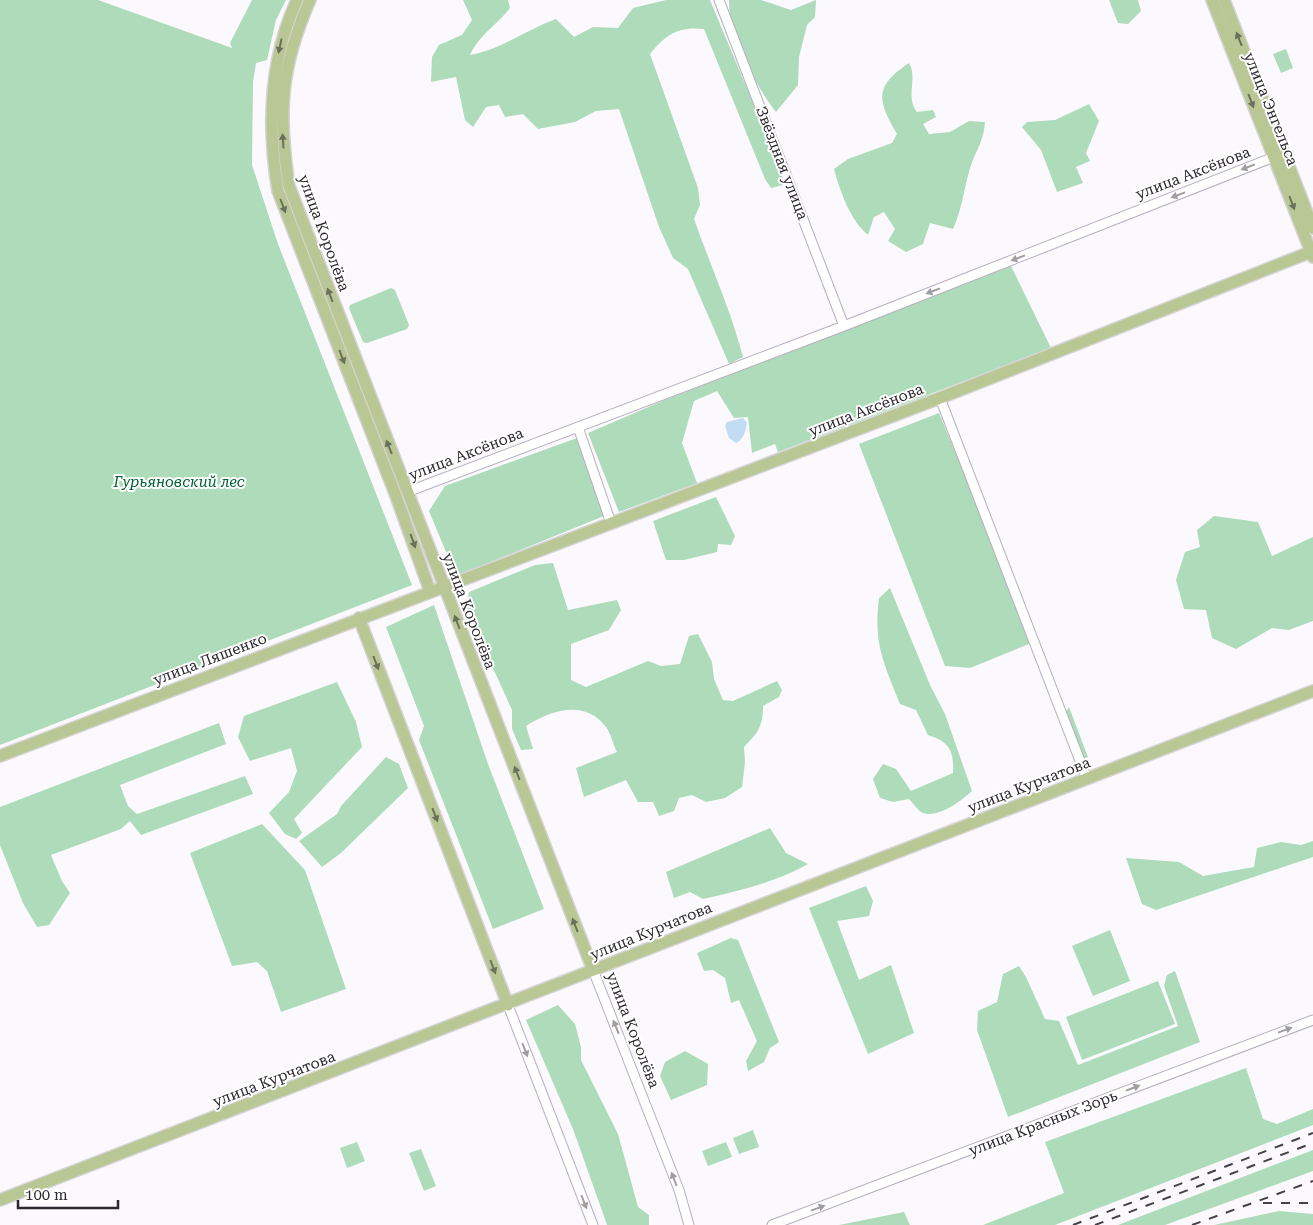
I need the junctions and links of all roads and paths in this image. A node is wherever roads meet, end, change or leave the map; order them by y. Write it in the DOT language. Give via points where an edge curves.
graph roads {
  1 [pos="297,0"];
  2 [pos="310,0"];
  3 [pos="719,0"];
  4 [pos="1212,0"];
  5 [pos="1224,0"];
  6 [pos="1279,155"];
  7 [pos="1313,228"];
  8 [pos="1312,253"];
  9 [pos="844,326"];
  10 [pos="940,398"];
  11 [pos="578,427"];
  12 [pos="407,492"];
  13 [pos="396,496"];
  14 [pos="611,523"];
  15 [pos="444,586"];
  16 [pos="430,591"];
  17 [pos="359,618"];
  18 [pos="1313,691"];
  19 [pos="0,756"];
  20 [pos="1087,779"];
  21 [pos="593,970"];
  22 [pos="508,1004"];
  23 [pos="1313,1020"];
  24 [pos="1,1196"];
  25 [pos="592,1225"];
  26 [pos="689,1225"];
  27 [pos="772,1225"];
  1 -- 13 [label="main road, улица Королёва, one-way" via="282,38 271,109 272,156 278,192"];
  12 -- 2 [label="main road, улица Королёва, one-way" via="289,186 281,118 286,73 292,41"];
  3 -- 9 [label="street, Звёздная улица"];
  4 -- 6 [label="main road, улица Энгельса, one-way"];
  6 -- 5 [label="main road, улица Энгельса, one-way"];
  6 -- 7 [label="main road, улица Энгельса"];
  6 -- 8 [label="main road, улица Энгельса, one-way"];
  6 -- 9 [label="street, улица Аксёнова, one-way"];
  8 -- 10 [label="main road, улица Аксёнова"];
  9 -- 11 [label="street, улица Аксёнова"];
  10 -- 14 [label="main road, улица Аксёнова"];
  10 -- 20 [label="street"];
  11 -- 12 [label="street, улица Аксёнова"];
  11 -- 14 [label="street"];
  12 -- 13 [label="main road, улица Аксёнова"];
  12 -- 15 [label="main road, улица Королёва"];
  13 -- 16 [label="main road, улица Королёва, one-way"];
  14 -- 15 [label="main road, улица Аксёнова"];
  15 -- 16 [label="main road, улица Аксёнова"];
  21 -- 15 [label="main road, улица Королёва, one-way"];
  16 -- 17 [label="main road, улица Ляшенко"];
  17 -- 19 [label="main road, улица Ляшенко"];
  17 -- 22 [label="main road, one-way"];
  18 -- 20 [label="main road, улица Курчатова"];
  20 -- 21 [label="main road, улица Курчатова"];
  21 -- 22 [label="main road, улица Курчатова"];
  26 -- 21 [label="street, улица Королёва, one-way" via="679,1190"];
  22 -- 24 [label="main road, улица Курчатова"];
  22 -- 25 [label="street, one-way"];
  27 -- 23 [label="street, улица Красных Зорь, one-way"];
}
